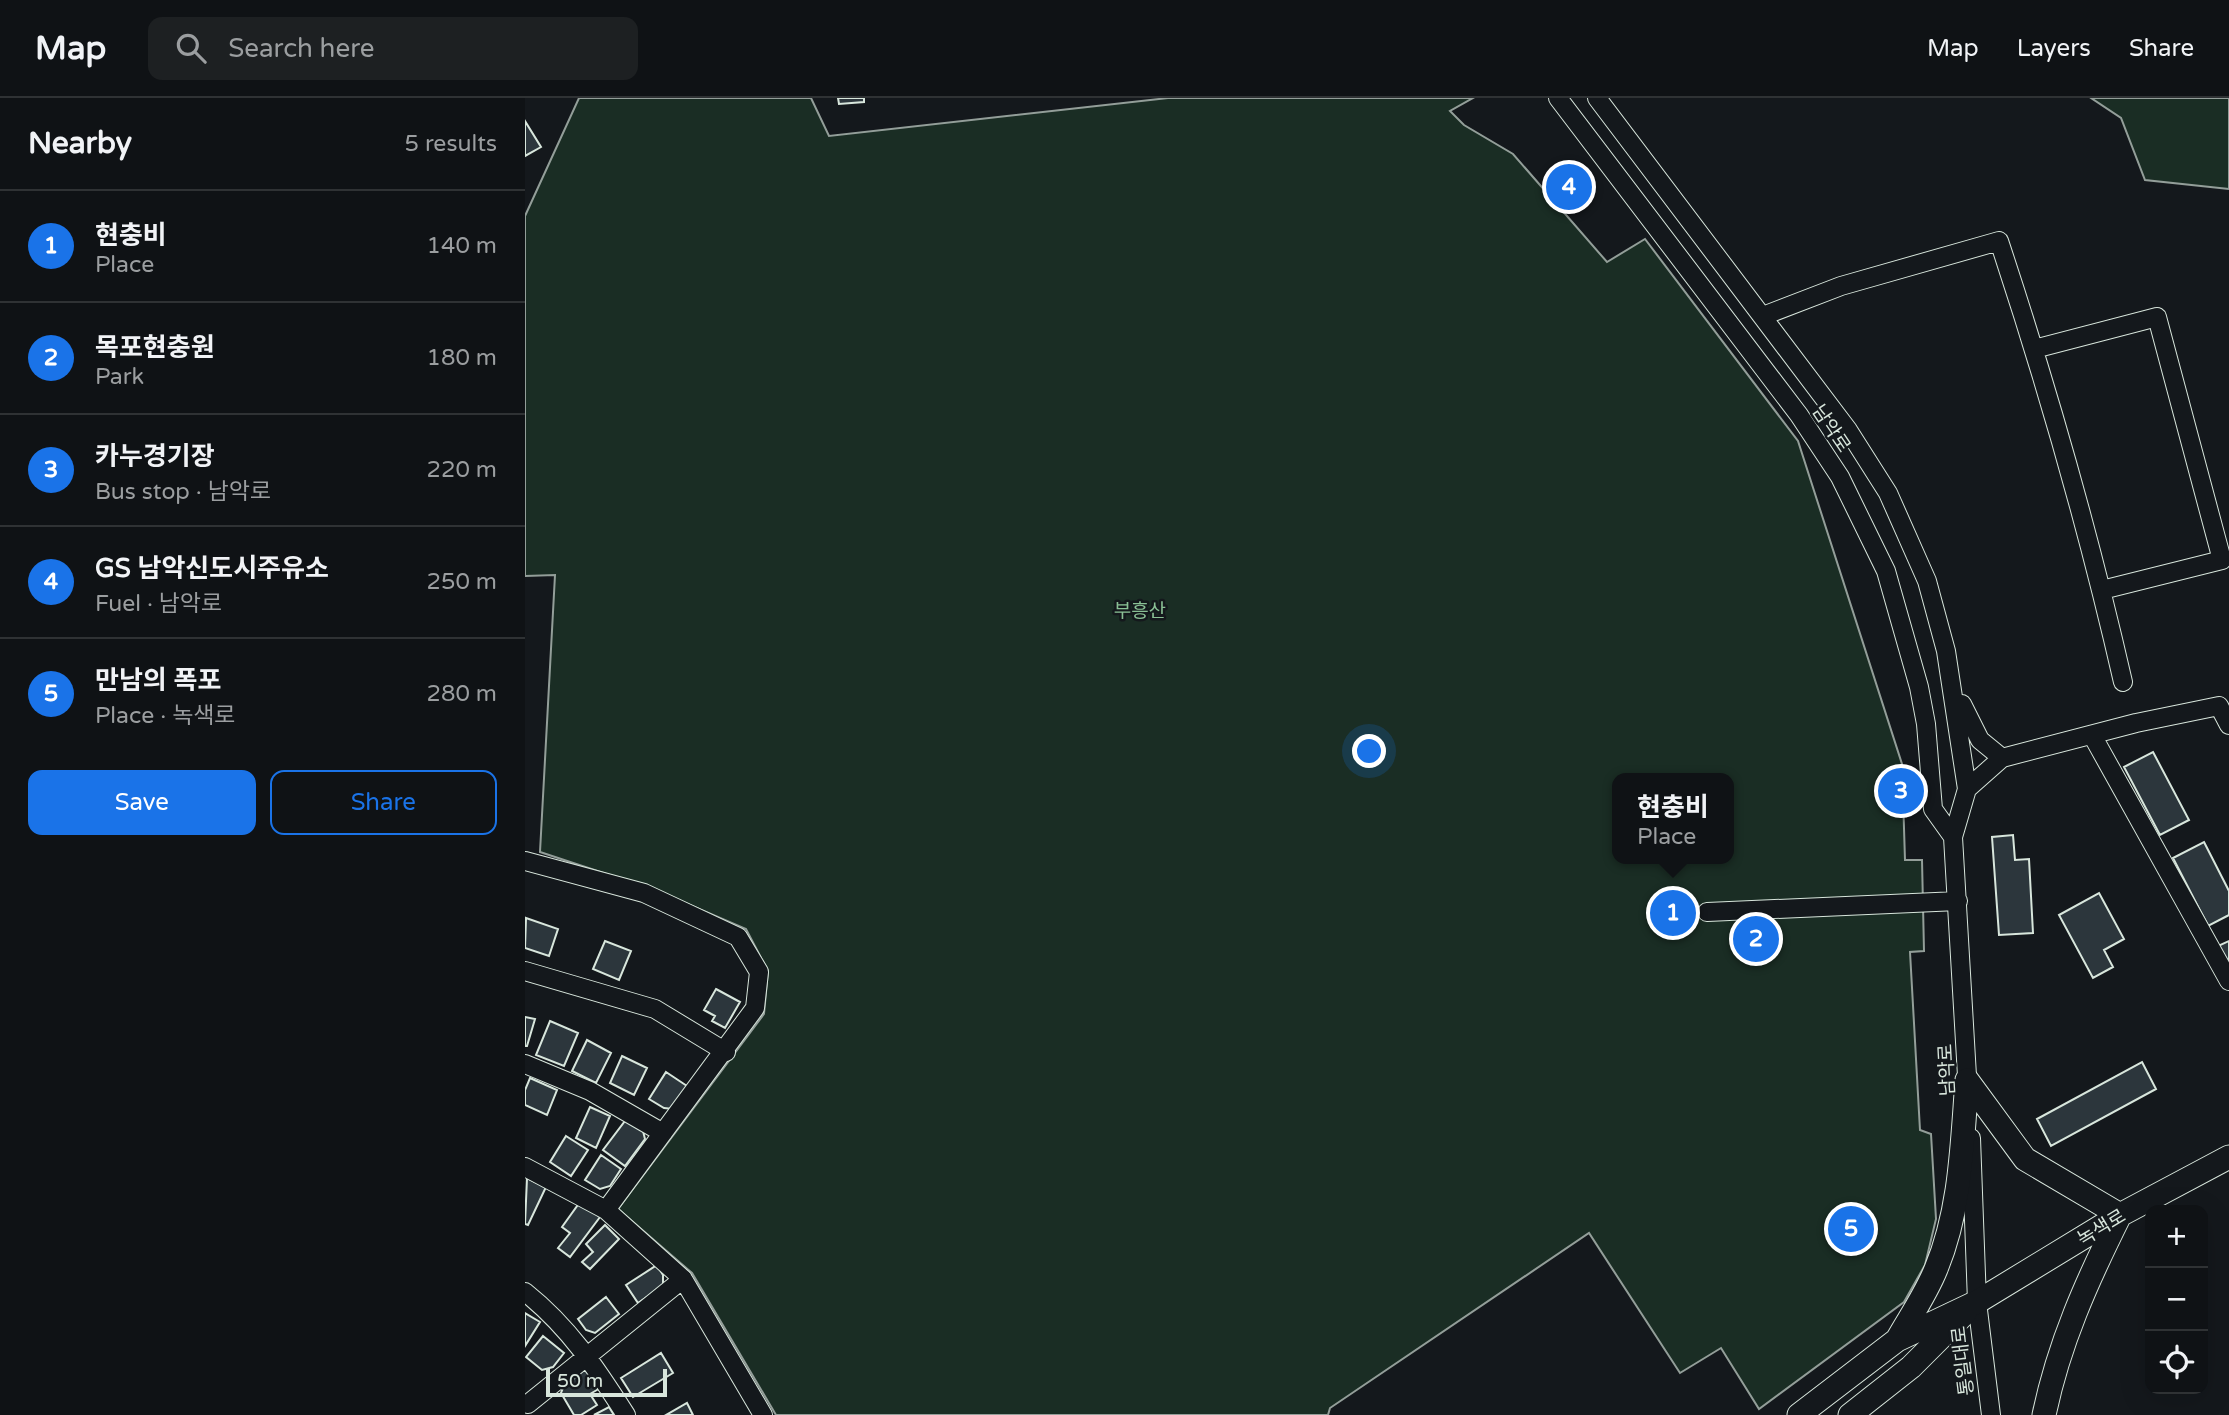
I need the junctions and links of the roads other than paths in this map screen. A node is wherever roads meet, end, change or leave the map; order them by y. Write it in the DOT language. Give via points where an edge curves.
graph roads {
  1 [pos="1558,98"];
  2 [pos="1597,98"];
  3 [pos="1763,316"];
  4 [pos="2034,349"];
  5 [pos="2102,590"];
  6 [pos="2123,682"];
  7 [pos="1954,689"];
  8 [pos="2229,725"];
  9 [pos="2092,735"];
  10 [pos="2002,758"];
  11 [pos="1967,789"];
  12 [pos="1952,837"];
  13 [pos="526,866"];
  14 [pos="1958,901"];
  15 [pos="1707,912"];
  16 [pos="525,971"];
  17 [pos="2229,981"];
  18 [pos="726,1052"];
  19 [pos="525,1064"];
  20 [pos="1967,1080"];
  21 [pos="663,1133"];
  22 [pos="2229,1157"];
  23 [pos="525,1167"];
  24 [pos="606,1210"];
  25 [pos="2120,1215"];
  26 [pos="683,1279"];
  27 [pos="525,1292"];
  28 [pos="1977,1302"];
  29 [pos="1897,1340"];
  30 [pos="588,1355"];
  31 [pos="529,1407"];
  32 [pos="626,1415"];
  33 [pos="763,1415"];
  34 [pos="1799,1415"];
  35 [pos="1850,1415"];
  36 [pos="1991,1415"];
  37 [pos="2044,1415"];
  1 -- 12 [label="street, 남악로" via="1799,415 1859,512 1887,571 1900,612 1926,724 1933,810"];
  2 -- 3 [label="street, 남악로"];
  3 -- 4 [label="street" via="1841,286 1999,241"];
  3 -- 7 [label="street, 남악로" via="1848,430 1888,493 1927,582"];
  4 -- 5 [label="street"];
  4 -- 5 [label="street" via="2157,317 2222,560"];
  5 -- 6 [label="street"];
  7 -- 10 [label="street" via="1980,740"];
  7 -- 11 [label="street, 남악로"];
  8 -- 9 [label="street" via="2219,706"];
  9 -- 10 [label="street"];
  9 -- 17 [label="street"];
  10 -- 11 [label="street"];
  11 -- 12 [label="street, 남악로"];
  12 -- 14 [label="street, 남악로"];
  13 -- 18 [label="street" via="644,892 738,937 759,971 755,1008"];
  14 -- 15 [label="street"];
  14 -- 20 [label="street, 남악로"];
  16 -- 18 [label="street" via="655,1009"];
  18 -- 21 [label="street"];
  19 -- 21 [label="street" via="590,1091"];
  20 -- 25 [label="main road" via="2025,1159"];
  20 -- 28 [label="street, 남악로"];
  20 -- 29 [label="main road" via="1958,1194 1947,1235 1936,1270"];
  21 -- 24 [label="street"];
  22 -- 25 [label="main road, 녹색로"];
  23 -- 24 [label="street"];
  24 -- 26 [label="street"];
  25 -- 28 [label="main road, 녹색로"];
  25 -- 37 [label="main road" via="2067,1328"];
  26 -- 30 [label="street"];
  26 -- 33 [label="street"];
  27 -- 30 [label="street" via="554,1314"];
  28 -- 29 [label="main road, 녹색로"];
  28 -- 35 [label="main road, 녹색로" via="1911,1367"];
  28 -- 36 [label="street, 통일대로"];
  29 -- 34 [label="main road, 녹색로"];
  30 -- 31 [label="street"];
  30 -- 32 [label="street"];
}
